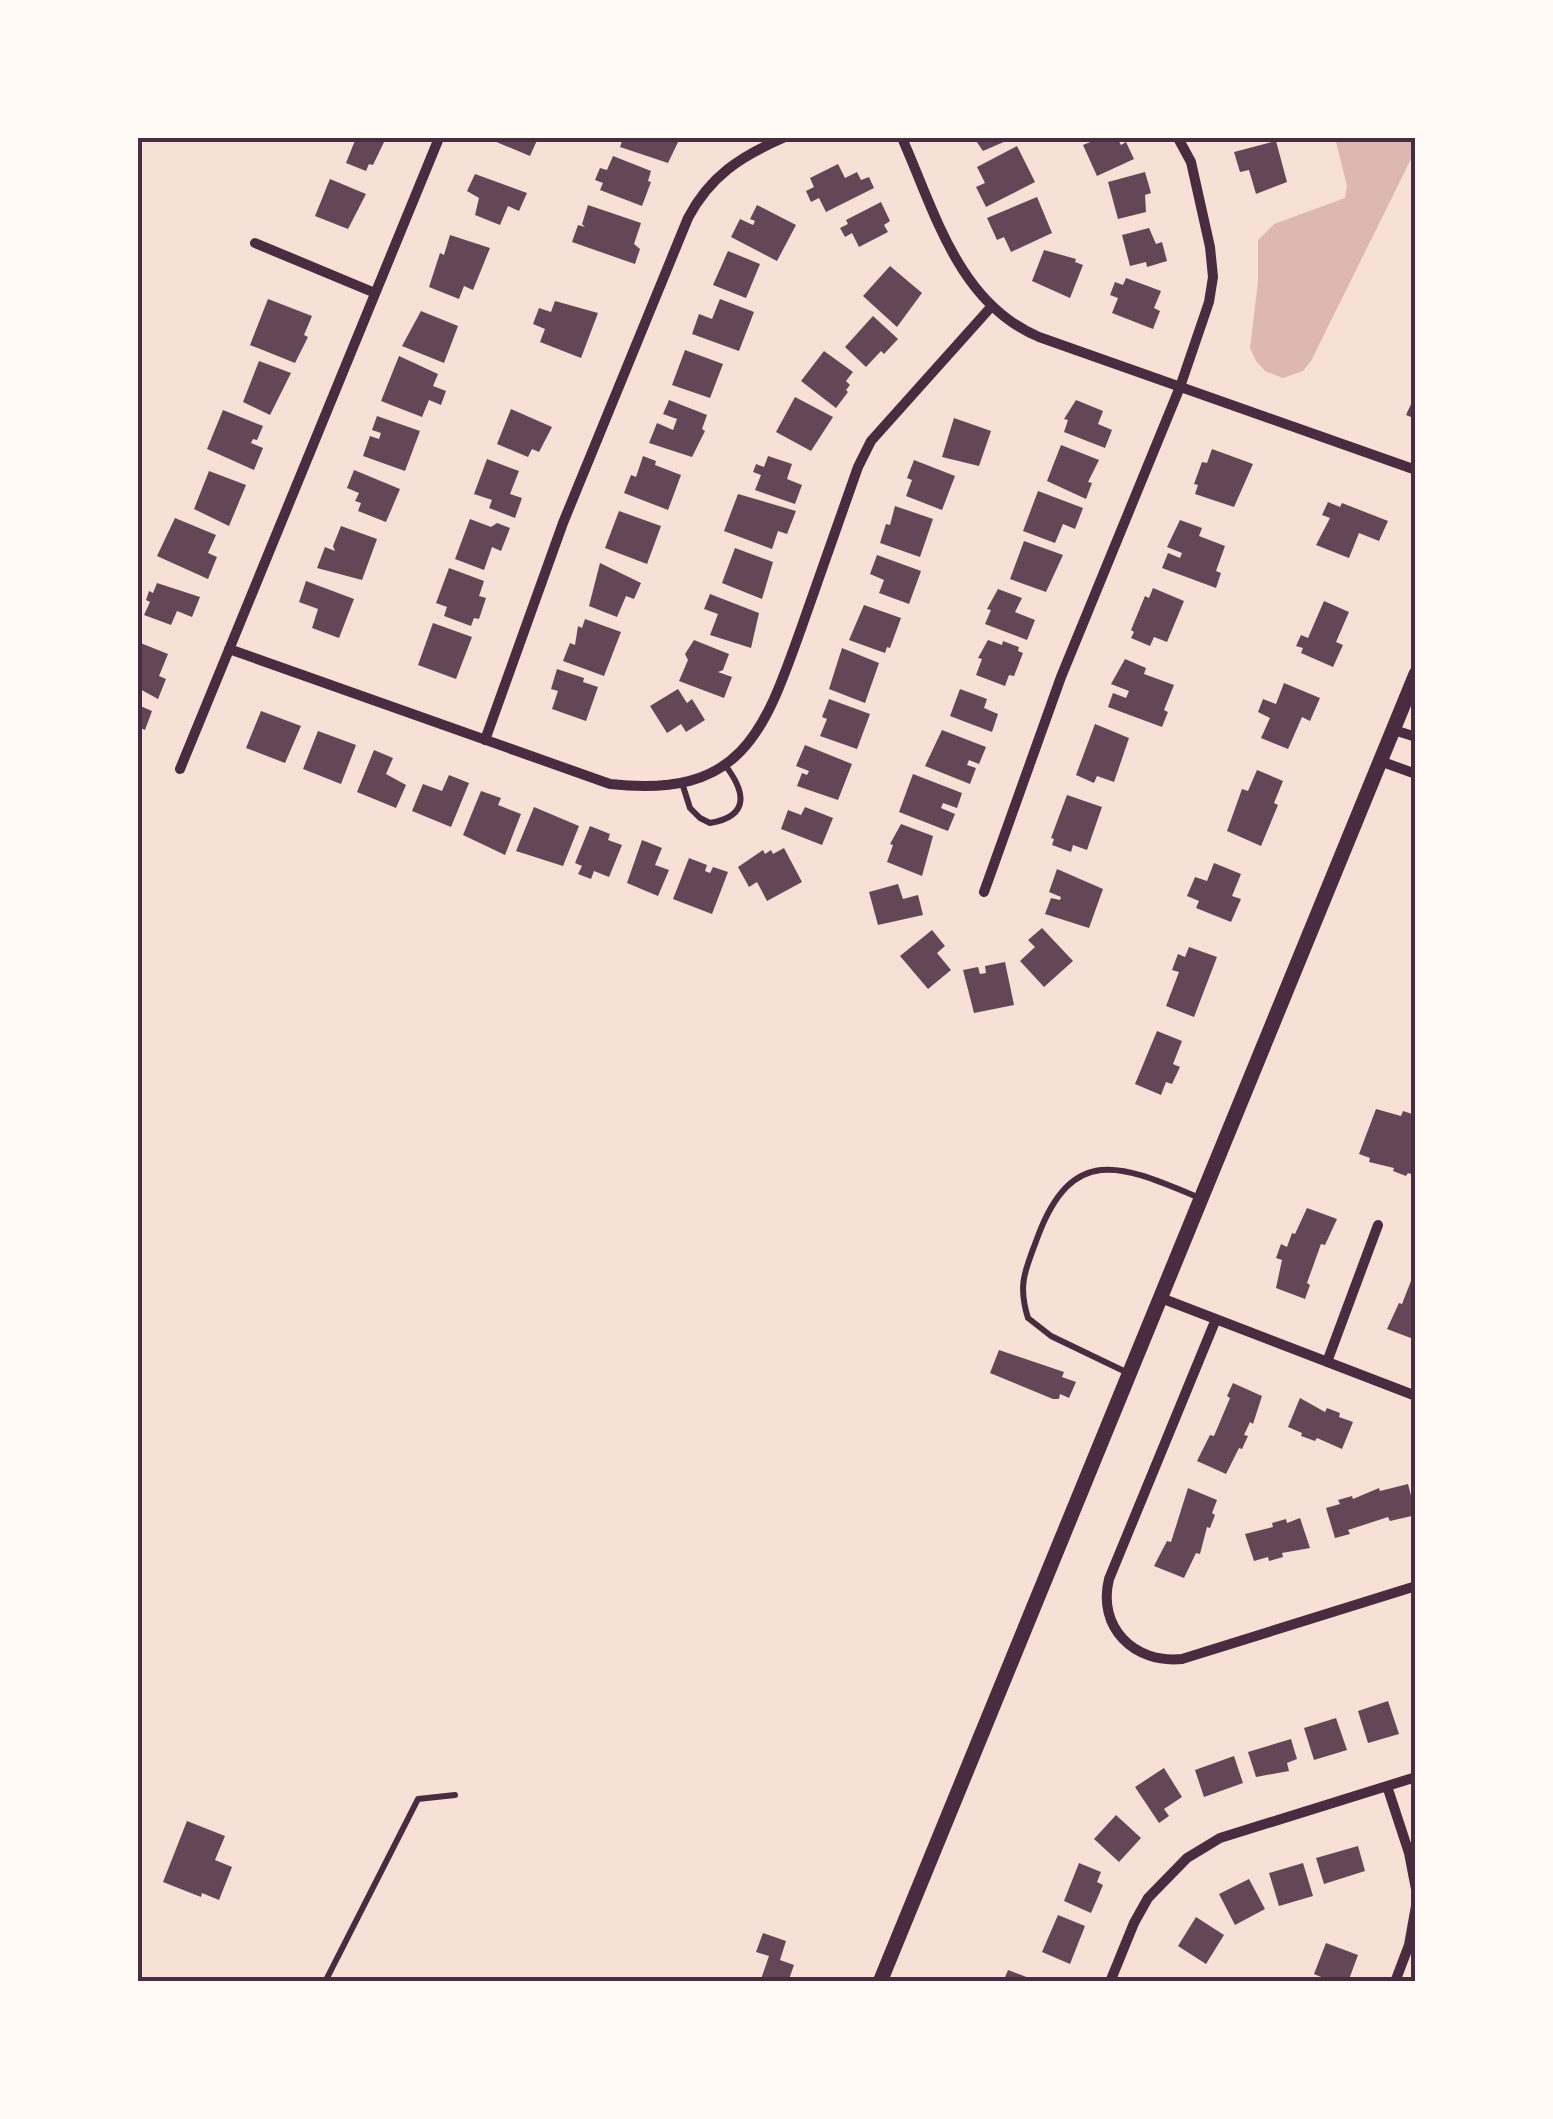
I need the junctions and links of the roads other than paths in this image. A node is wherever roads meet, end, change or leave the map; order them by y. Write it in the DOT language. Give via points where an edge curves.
graph roads {
  1 [pos="439,138"];
  2 [pos="783,138"];
  3 [pos="902,138"];
  4 [pos="1178,138"];
  5 [pos="255,243"];
  6 [pos="375,293"];
  7 [pos="991,308"];
  8 [pos="1180,388"];
  9 [pos="1416,470"];
  10 [pos="229,649"];
  11 [pos="1416,674"];
  12 [pos="1394,730"];
  13 [pos="1416,738"];
  14 [pos="484,740"];
  15 [pos="1380,761"];
  16 [pos="724,764"];
  17 [pos="180,769"];
  18 [pos="1416,774"];
  19 [pos="682,783"];
  20 [pos="984,892"];
  21 [pos="1201,1198"];
  22 [pos="1378,1225"];
  23 [pos="1161,1298"];
  24 [pos="1216,1319"];
  25 [pos="1327,1362"];
  26 [pos="1130,1374"];
  27 [pos="1416,1396"];
  28 [pos="1416,1586"];
  29 [pos="1416,1777"];
  30 [pos="1387,1786"];
  31 [pos="455,1795"];
  32 [pos="1416,1889"];
  33 [pos="1416,1906"];
  34 [pos="325,1982"];
  35 [pos="880,1982"];
  36 [pos="1110,1982"];
  37 [pos="1394,1982"];
  1 -- 6 [label="street"];
  2 -- 14 [label="street" via="725,169 688,218 562,523"];
  3 -- 7 [label="street" via="960,268"];
  4 -- 8 [label="street" via="1196,180 1213,277"];
  5 -- 6 [label="street"];
  6 -- 10 [label="street"];
  7 -- 8 [label="street" via="1038,338"];
  7 -- 16 [label="street" via="867,448 773,705 753,738"];
  8 -- 9 [label="street"];
  8 -- 20 [label="street" via="1061,678"];
  10 -- 14 [label="street"];
  10 -- 17 [label="street"];
  11 -- 12 [label="street"];
  12 -- 13 [label="street"];
  12 -- 15 [label="street"];
  14 -- 19 [label="street" via="610,784 644,789"];
  15 -- 18 [label="street"];
  15 -- 21 [label="street"];
  16 -- 19 [label="street"];
  16 -- 19 [label="lane" via="741,799 734,814 721,820 710,822 694,812"];
  21 -- 23 [label="street"];
  21 -- 26 [label="lane" via="1141,1174 1085,1172 1045,1219 1021,1282 1028,1318"];
  22 -- 25 [label="street"];
  23 -- 24 [label="street"];
  23 -- 26 [label="street"];
  24 -- 25 [label="street"];
  24 -- 28 [label="street" via="1110,1579 1106,1603 1128,1644 1150,1657 1182,1659"];
  25 -- 27 [label="street"];
  26 -- 35 [label="street"];
  29 -- 30 [label="street"];
  30 -- 32 [label="street"];
  30 -- 36 [label="street" via="1220,1838 1187,1858 1148,1898"];
  31 -- 34 [label="lane" via="418,1799"];
  33 -- 37 [label="street"];
}
